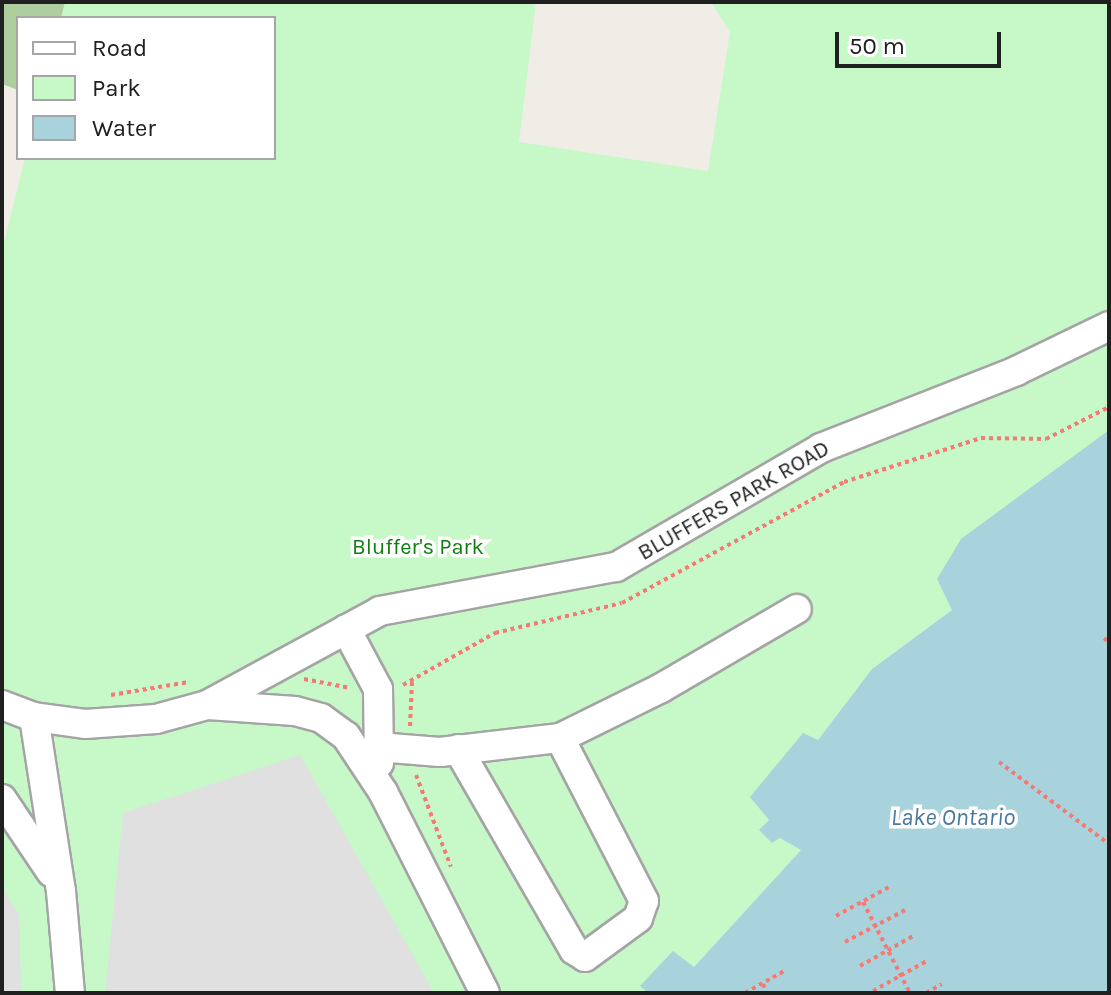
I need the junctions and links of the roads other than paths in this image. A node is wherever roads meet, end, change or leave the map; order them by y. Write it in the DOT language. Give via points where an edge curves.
graph roads {
  1 [pos="1109,326"];
  2 [pos="797,609"];
  3 [pos="346,629"];
  4 [pos="201,693"];
  5 [pos="2,705"];
  6 [pos="34,717"];
  7 [pos="560,738"];
  8 [pos="378,747"];
  9 [pos="458,749"];
  10 [pos="383,792"];
  11 [pos="2,799"];
  12 [pos="61,891"];
  13 [pos="70,993"];
  14 [pos="485,993"];
  1 -- 3 [label="street, BLUFFERS PARK ROAD" via="1016,371 821,448 616,567 591,576 413,601"];
  2 -- 7 [label="street" via="661,688"];
  3 -- 4 [label="street, BLUFFERS PARK ROAD"];
  3 -- 8 [label="street, BLUFFERS PARK ROAD" via="374,677"];
  4 -- 6 [label="street, BLUFFERS PARK ROAD" via="156,719 100,725"];
  4 -- 10 [label="street, BLUFFERS PARK ROAD" via="321,718 346,736"];
  5 -- 6 [label="street, BLUFFERS PARK ROAD"];
  6 -- 12 [label="street"];
  7 -- 9 [label="street"];
  7 -- 9 [label="street" via="644,901 638,918 585,957 574,950"];
  8 -- 9 [label="street" via="412,753"];
  8 -- 10 [label="street, BLUFFERS PARK ROAD"];
  10 -- 14 [label="street, BLUFFERS PARK ROAD"];
  11 -- 12 [label="street" via="34,840"];
  12 -- 13 [label="street"];
}
